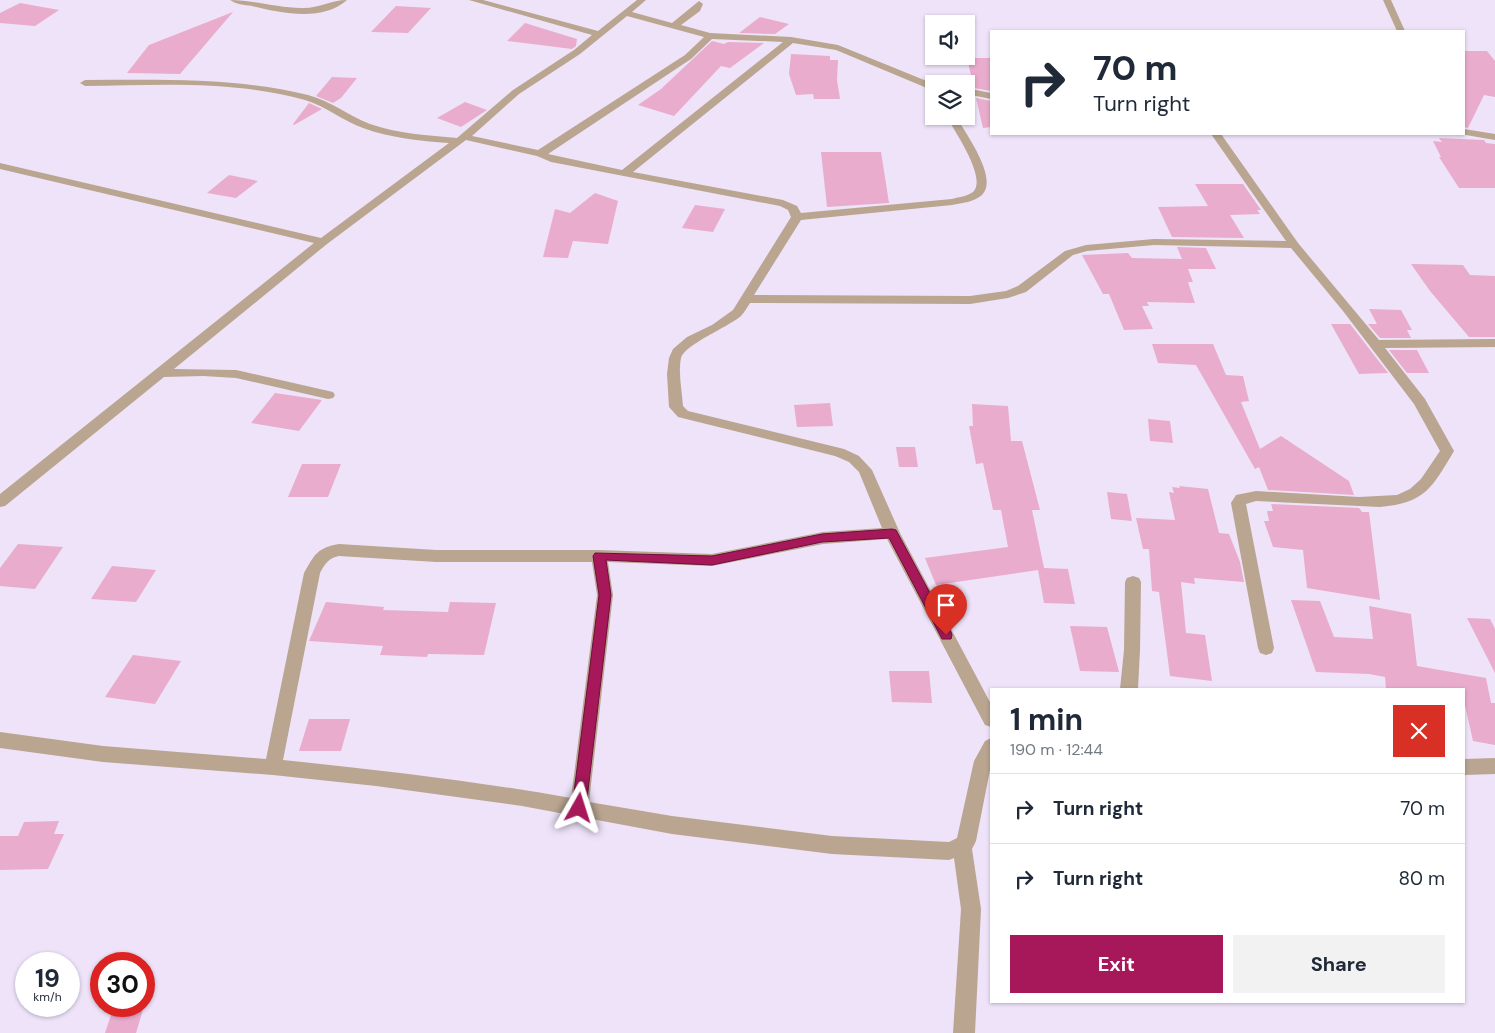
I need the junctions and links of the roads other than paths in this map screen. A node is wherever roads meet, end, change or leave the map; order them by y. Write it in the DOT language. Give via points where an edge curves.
graph roads {
  1 [pos="234,0"];
  2 [pos="343,0"];
  3 [pos="473,0"];
  4 [pos="642,0"];
  5 [pos="1387,0"];
  6 [pos="699,4"];
  7 [pos="624,13"];
  8 [pos="673,27"];
  9 [pos="1401,30"];
  10 [pos="598,34"];
  11 [pos="710,36"];
  12 [pos="791,40"];
  13 [pos="86,83"];
  14 [pos="925,84"];
  15 [pos="975,93"];
  16 [pos="990,96"];
  17 [pos="957,125"];
  18 [pos="1465,132"];
  19 [pos="1217,135"];
  20 [pos="1495,136"];
  21 [pos="462,139"];
  22 [pos="540,154"];
  23 [pos="0,166"];
  24 [pos="624,174"];
  25 [pos="797,217"];
  26 [pos="323,242"];
  27 [pos="1294,245"];
  28 [pos="747,299"];
  29 [pos="1495,343"];
  30 [pos="1374,344"];
  31 [pos="160,373"];
  32 [pos="328,394"];
  33 [pos="0,502"];
  34 [pos="892,533"];
  35 [pos="599,556"];
  36 [pos="1133,582"];
  37 [pos="1266,648"];
  38 [pos="1129,688"];
  39 [pos="990,718"];
  40 [pos="0,740"];
  41 [pos="990,748"];
  42 [pos="1495,766"];
  43 [pos="273,767"];
  44 [pos="1465,767"];
  45 [pos="579,808"];
  46 [pos="962,847"];
  47 [pos="964,1033"];
  1 -- 2 [label="street" via="315,11"];
  3 -- 10 [label="street"];
  4 -- 7 [label="street"];
  5 -- 9 [label="street"];
  6 -- 8 [label="street"];
  7 -- 8 [label="street"];
  7 -- 10 [label="street"];
  8 -- 11 [label="street"];
  10 -- 21 [label="street" via="577,52 516,92"];
  11 -- 12 [label="street"];
  11 -- 22 [label="street" via="688,57"];
  12 -- 14 [label="street" via="844,50"];
  12 -- 24 [label="street"];
  13 -- 21 [label="street" via="168,83 266,90 309,99 364,125 400,136"];
  15 -- 16 [label="street"];
  17 -- 25 [label="street" via="965,137 982,182 980,190 972,196 952,202"];
  18 -- 20 [label="street"];
  19 -- 27 [label="street"];
  21 -- 22 [label="street"];
  21 -- 26 [label="street"];
  22 -- 24 [label="street"];
  23 -- 26 [label="street"];
  24 -- 25 [label="street" via="783,203 793,208"];
  25 -- 28 [label="street"];
  26 -- 31 [label="street"];
  27 -- 28 [label="street" via="1154,242 1086,248 1069,254 1022,289 970,300"];
  27 -- 30 [label="street"];
  28 -- 34 [label="street" via="738,312 679,350 674,374 676,407 683,414 826,449 854,459 865,470"];
  29 -- 30 [label="street"];
  30 -- 37 [label="street" via="1420,402 1447,451 1427,483 1408,498 1384,503 1256,496 1241,499 1238,504"];
  31 -- 32 [label="street" via="236,374"];
  31 -- 33 [label="street"];
  34 -- 35 [label="street" via="822,538 712,560"];
  34 -- 39 [label="street"];
  35 -- 43 [label="street" via="328,552 321,557 312,573"];
  35 -- 45 [label="street" via="605,595"];
  36 -- 38 [label="street"];
  40 -- 43 [label="street" via="103,754"];
  41 -- 46 [label="street" via="983,761"];
  42 -- 44 [label="street"];
  43 -- 45 [label="street" via="512,796"];
  45 -- 46 [label="street" via="672,825 832,845 949,851"];
  46 -- 47 [label="street" via="971,909"];
}
